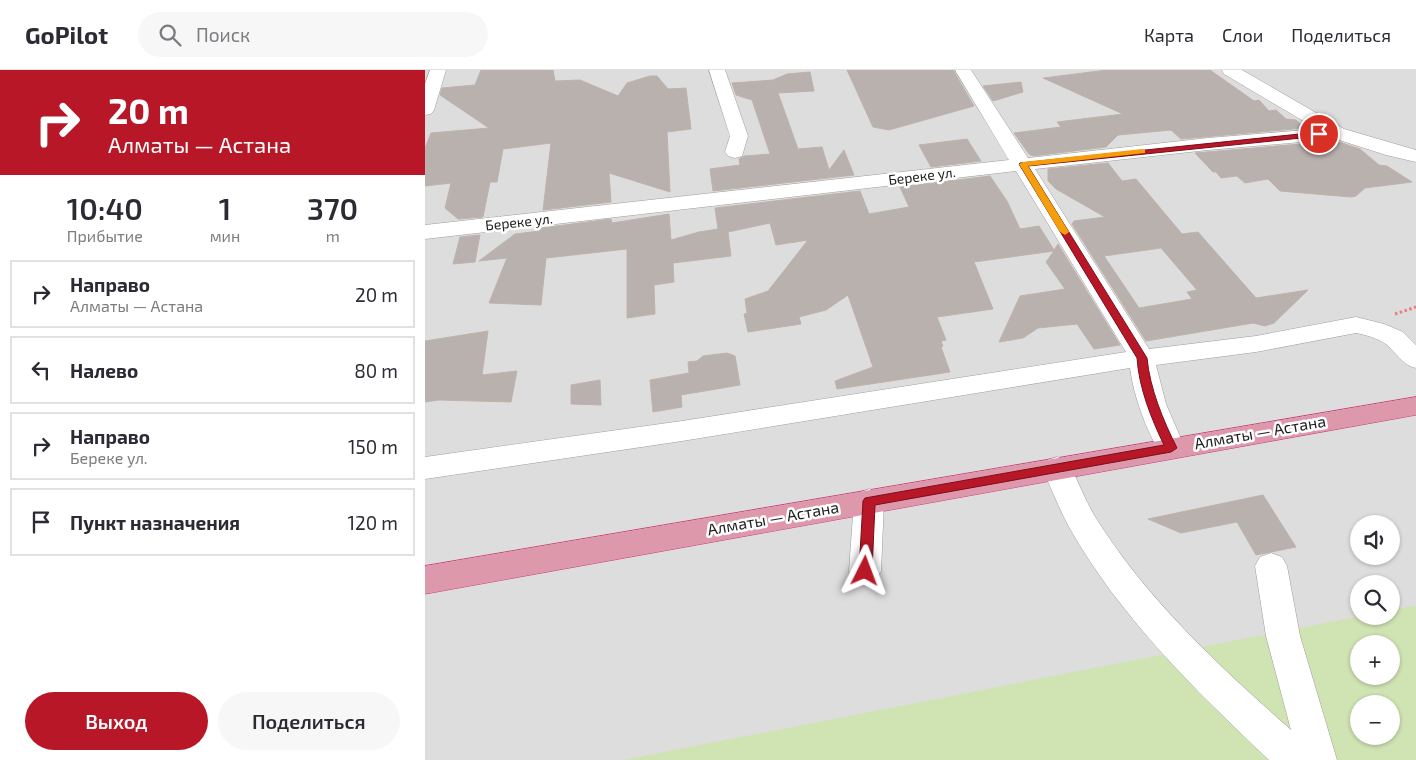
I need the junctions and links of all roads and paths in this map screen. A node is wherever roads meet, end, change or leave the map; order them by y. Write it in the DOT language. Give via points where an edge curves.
graph roads {
  1 [pos="438,70"];
  2 [pos="717,70"];
  3 [pos="963,70"];
  4 [pos="1230,70"];
  5 [pos="425,110"];
  6 [pos="1337,132"];
  7 [pos="1365,143"];
  8 [pos="735,152"];
  9 [pos="1416,156"];
  10 [pos="1023,164"];
  11 [pos="1416,167"];
  12 [pos="425,232"];
  13 [pos="1142,358"];
  14 [pos="1416,360"];
  15 [pos="1416,406"];
  16 [pos="1171,448"];
  17 [pos="425,468"];
  18 [pos="1057,468"];
  19 [pos="869,501"];
  20 [pos="1271,566"];
  21 [pos="865,571"];
  22 [pos="425,580"];
  23 [pos="1296,760"];
  24 [pos="1318,760"];
  1 -- 5 [label="street"];
  2 -- 8 [label="street" via="739,136"];
  3 -- 10 [label="street"];
  4 -- 6 [label="street"];
  6 -- 7 [label="street, Береке ул."];
  6 -- 10 [label="street, Береке ул."];
  7 -- 9 [label="street, Береке ул."];
  7 -- 11 [label="street"];
  10 -- 12 [label="street, Береке ул."];
  10 -- 13 [label="street"];
  13 -- 14 [label="street" via="1256,344 1356,325 1394,338"];
  13 -- 16 [label="street" via="1154,410"];
  13 -- 17 [label="street"];
  15 -- 16 [label="highway, Алматы — Астана"];
  16 -- 18 [label="highway, Алматы — Астана"];
  18 -- 19 [label="highway, Алматы — Астана"];
  18 -- 23 [label="street" via="1081,520 1116,573 1166,635"];
  19 -- 21 [label="street"];
  19 -- 22 [label="highway, Алматы — Астана"];
  20 -- 24 [label="street" via="1283,636"];
}
